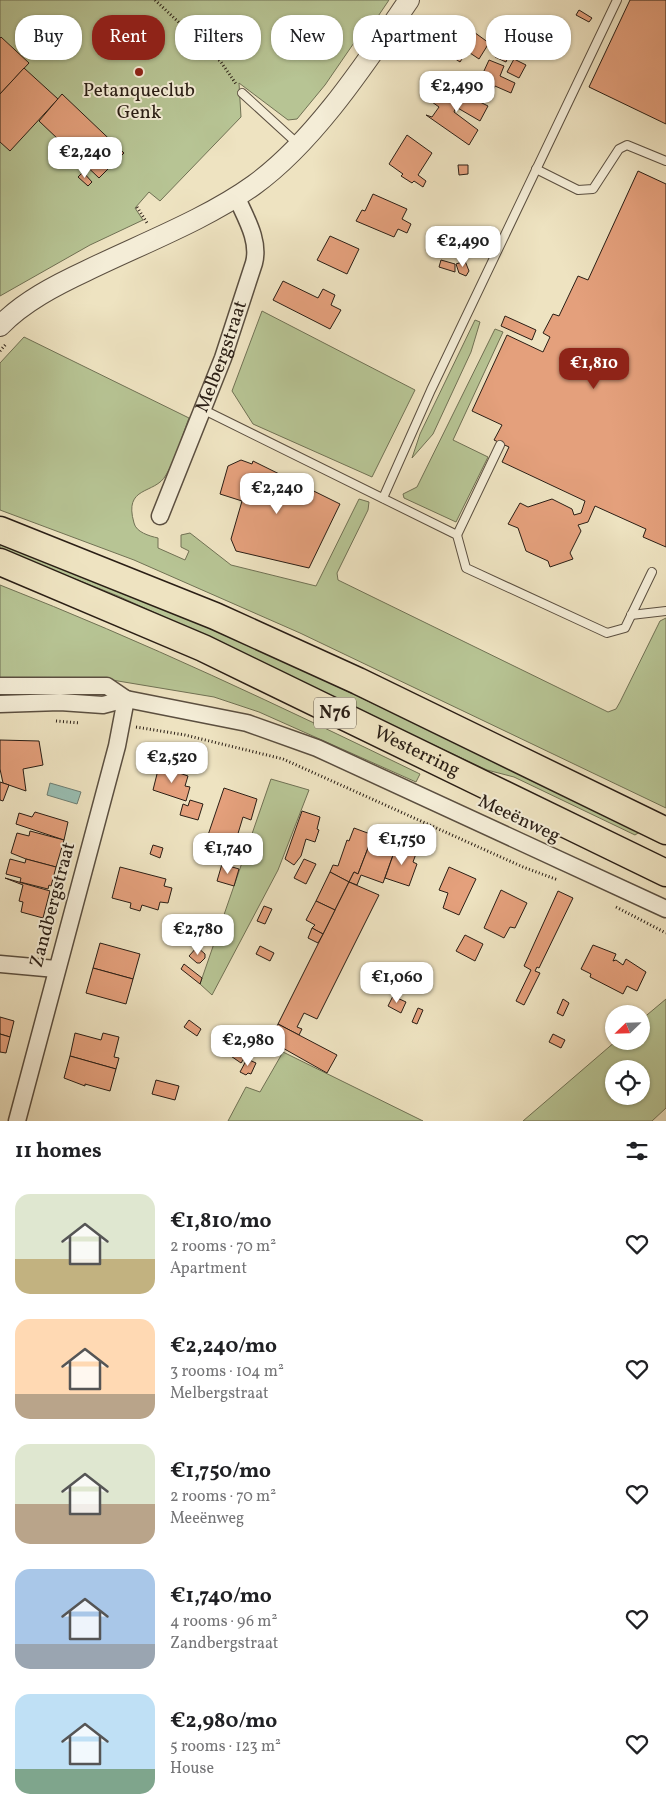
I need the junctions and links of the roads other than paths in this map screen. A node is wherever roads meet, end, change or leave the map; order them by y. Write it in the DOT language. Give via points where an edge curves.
graph roads {
  1 [pos="409,0"];
  2 [pos="617,0"];
  3 [pos="242,93"];
  4 [pos="299,145"];
  5 [pos="666,161"];
  6 [pos="536,169"];
  7 [pos="236,196"];
  8 [pos="0,326"];
  9 [pos="202,410"];
  10 [pos="500,445"];
  11 [pos="383,498"];
  12 [pos="160,516"];
  13 [pos="0,530"];
  14 [pos="457,536"];
  15 [pos="0,562"];
  16 [pos="652,572"];
  17 [pos="666,611"];
  18 [pos="631,615"];
  19 [pos="0,686"];
  20 [pos="126,699"];
  21 [pos="0,704"];
  22 [pos="666,831"];
  23 [pos="666,873"];
  24 [pos="666,909"];
  25 [pos="0,964"];
  26 [pos="56,969"];
  27 [pos="17,1121"];
  1 -- 4 [label="street" via="339,98"];
  2 -- 6 [label="lane"];
  3 -- 4 [label="lane"];
  4 -- 7 [label="street" via="255,184"];
  5 -- 6 [label="lane" via="627,144 618,149 593,189 578,190"];
  6 -- 11 [label="lane"];
  7 -- 8 [label="street" via="52,288"];
  7 -- 9 [label="street, Melbergstraat" via="255,241 257,254 223,358"];
  9 -- 11 [label="lane"];
  9 -- 12 [label="street, Melbergstraat"];
  10 -- 14 [label="lane"];
  11 -- 14 [label="lane"];
  13 -- 22 [label="highway, Westerring / N76" via="215,616 313,660"];
  14 -- 18 [label="lane" via="466,568 607,633 625,628"];
  15 -- 23 [label="highway, Westerring / N76" via="203,648"];
  16 -- 18 [label="lane"];
  17 -- 18 [label="lane"];
  19 -- 20 [label="street" via="107,686"];
  20 -- 21 [label="street" via="103,705 60,702"];
  20 -- 24 [label="street, Meeënweg" via="247,723 317,748"];
  20 -- 26 [label="street, Zandbergstraat"];
  25 -- 26 [label="street"];
  26 -- 27 [label="street, Zandbergstraat"];
}
